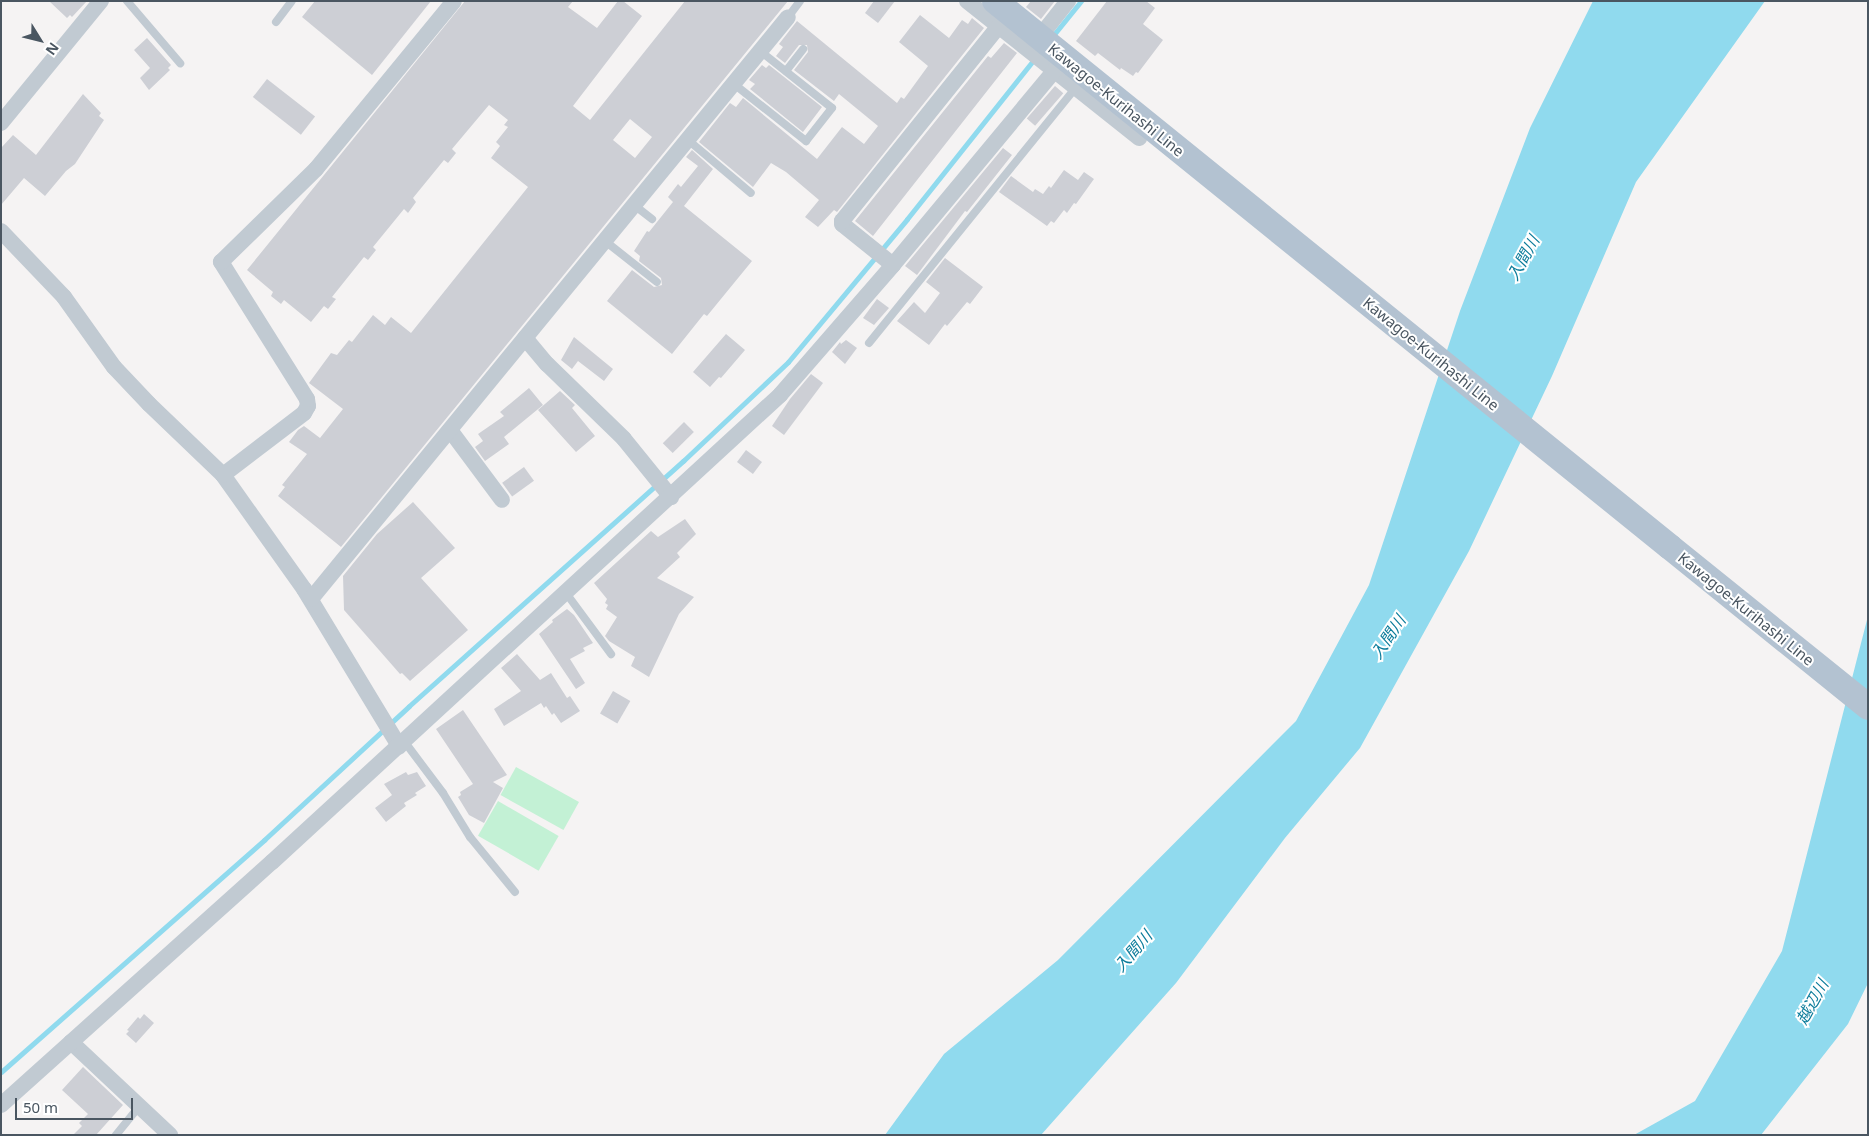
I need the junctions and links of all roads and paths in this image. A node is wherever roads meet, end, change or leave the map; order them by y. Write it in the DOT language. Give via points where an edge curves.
graph roads {
  1 [pos="101,1"];
  2 [pos="127,1"];
  3 [pos="292,1"];
  4 [pos="454,1"];
  5 [pos="800,1"];
  6 [pos="1068,1"];
  7 [pos="980,6"];
  8 [pos="788,16"];
  9 [pos="276,22"];
  10 [pos="803,49"];
  11 [pos="1029,49"];
  12 [pos="760,51"];
  13 [pos="180,63"];
  14 [pos="1055,70"];
  15 [pos="786,71"];
  16 [pos="734,84"];
  17 [pos="1076,87"];
  18 [pos="1,123"];
  19 [pos="1139,138"];
  20 [pos="688,140"];
  21 [pos="751,193"];
  22 [pos="634,205"];
  23 [pos="652,219"];
  24 [pos="1,231"];
  25 [pos="605,241"];
  26 [pos="893,265"];
  27 [pos="657,282"];
  28 [pos="526,338"];
  29 [pos="869,343"];
  30 [pos="450,430"];
  31 [pos="223,475"];
  32 [pos="671,497"];
  33 [pos="502,500"];
  34 [pos="566,593"];
  35 [pos="311,599"];
  36 [pos="611,654"];
  37 [pos="1868,707"];
  38 [pos="402,744"];
  39 [pos="515,892"];
  40 [pos="71,1042"];
  41 [pos="1,1105"];
  42 [pos="139,1107"];
  43 [pos="116,1135"];
  44 [pos="170,1135"];
  1 -- 18 [label="street"];
  2 -- 13 [label="lane"];
  3 -- 9 [label="lane"];
  4 -- 31 [label="street" via="316,169 222,262 308,399 304,413"];
  5 -- 8 [label="lane"];
  6 -- 11 [label="street"];
  7 -- 11 [label="street"];
  7 -- 26 [label="street" via="842,222"];
  7 -- 37 [label="main road, Kawagoe-Kurihashi Line, bridge" via="1674,550"];
  8 -- 12 [label="street"];
  10 -- 15 [label="lane"];
  11 -- 14 [label="street"];
  12 -- 15 [label="lane"];
  12 -- 16 [label="street"];
  14 -- 17 [label="street"];
  14 -- 26 [label="street"];
  15 -- 16 [label="lane" via="832,108 806,141"];
  16 -- 20 [label="street"];
  17 -- 19 [label="street"];
  17 -- 29 [label="lane"];
  20 -- 21 [label="lane"];
  20 -- 22 [label="street"];
  22 -- 23 [label="lane"];
  22 -- 25 [label="street"];
  24 -- 31 [label="street" via="64,297 114,367"];
  25 -- 27 [label="lane"];
  25 -- 28 [label="street"];
  26 -- 32 [label="street" via="780,395"];
  28 -- 30 [label="street"];
  28 -- 32 [label="street" via="547,364 624,439"];
  30 -- 33 [label="street"];
  30 -- 35 [label="street"];
  31 -- 35 [label="street"];
  32 -- 34 [label="street"];
  34 -- 36 [label="lane"];
  34 -- 38 [label="street"];
  35 -- 38 [label="street"];
  38 -- 39 [label="lane" via="442,792 470,837"];
  38 -- 40 [label="street"];
  40 -- 41 [label="street"];
  40 -- 42 [label="street"];
  42 -- 43 [label="lane"];
  42 -- 44 [label="street"];
}
